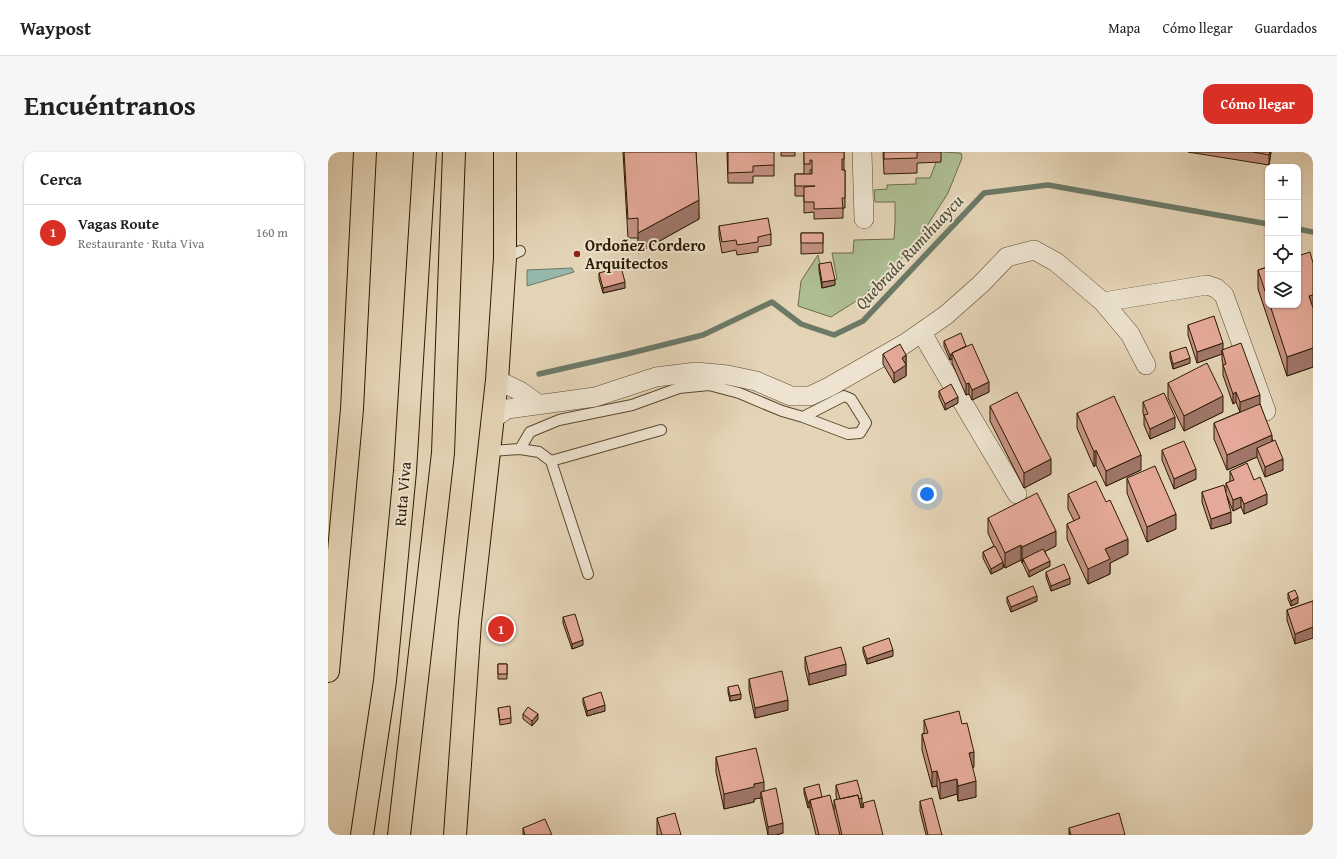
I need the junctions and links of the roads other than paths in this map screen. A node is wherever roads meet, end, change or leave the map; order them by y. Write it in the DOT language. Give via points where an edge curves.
graph roads {
  1 [pos="365,152"];
  2 [pos="425,152"];
  3 [pos="454,152"];
  4 [pos="505,152"];
  5 [pos="862,152"];
  6 [pos="864,219"];
  7 [pos="1104,302"];
  8 [pos="922,332"];
  9 [pos="1146,365"];
  10 [pos="497,380"];
  11 [pos="538,404"];
  12 [pos="1266,411"];
  13 [pos="803,417"];
  14 [pos="494,418"];
  15 [pos="661,430"];
  16 [pos="520,449"];
  17 [pos="490,451"];
  18 [pos="551,461"];
  19 [pos="1017,494"];
  20 [pos="588,574"];
  21 [pos="328,671"];
  22 [pos="362,835"];
  23 [pos="399,835"];
  24 [pos="455,835"];
  1 -- 21 [label="main road" via="352,410"];
  2 -- 22 [label="main road, Ruta Viva" via="403,487 385,681"];
  3 -- 23 [label="main road" via="443,453"];
  4 -- 10 [label="main road" via="512,254"];
  5 -- 6 [label="street"];
  7 -- 8 [label="street" via="1056,262 1034,250 1007,258 946,315"];
  7 -- 9 [label="street" via="1130,334"];
  7 -- 12 [label="street" via="1207,285 1216,288 1224,295"];
  8 -- 11 [label="street" via="829,388 810,396 791,396 756,381 728,374 696,372 656,377 595,397"];
  8 -- 19 [label="street"];
  10 -- 11 [label="street" via="520,391"];
  10 -- 14 [label="main road"];
  11 -- 14 [label="street" via="507,409"];
  13 -- 13 [label="lane" via="844,396 851,399 866,423 860,433 848,434"];
  13 -- 16 [label="lane" via="739,393 709,386 679,388 632,405 559,420 530,432"];
  14 -- 17 [label="main road"];
  15 -- 18 [label="lane"];
  16 -- 17 [label="lane"];
  16 -- 18 [label="lane" via="539,452"];
  17 -- 24 [label="main road" via="470,622"];
  18 -- 20 [label="lane"];
}
